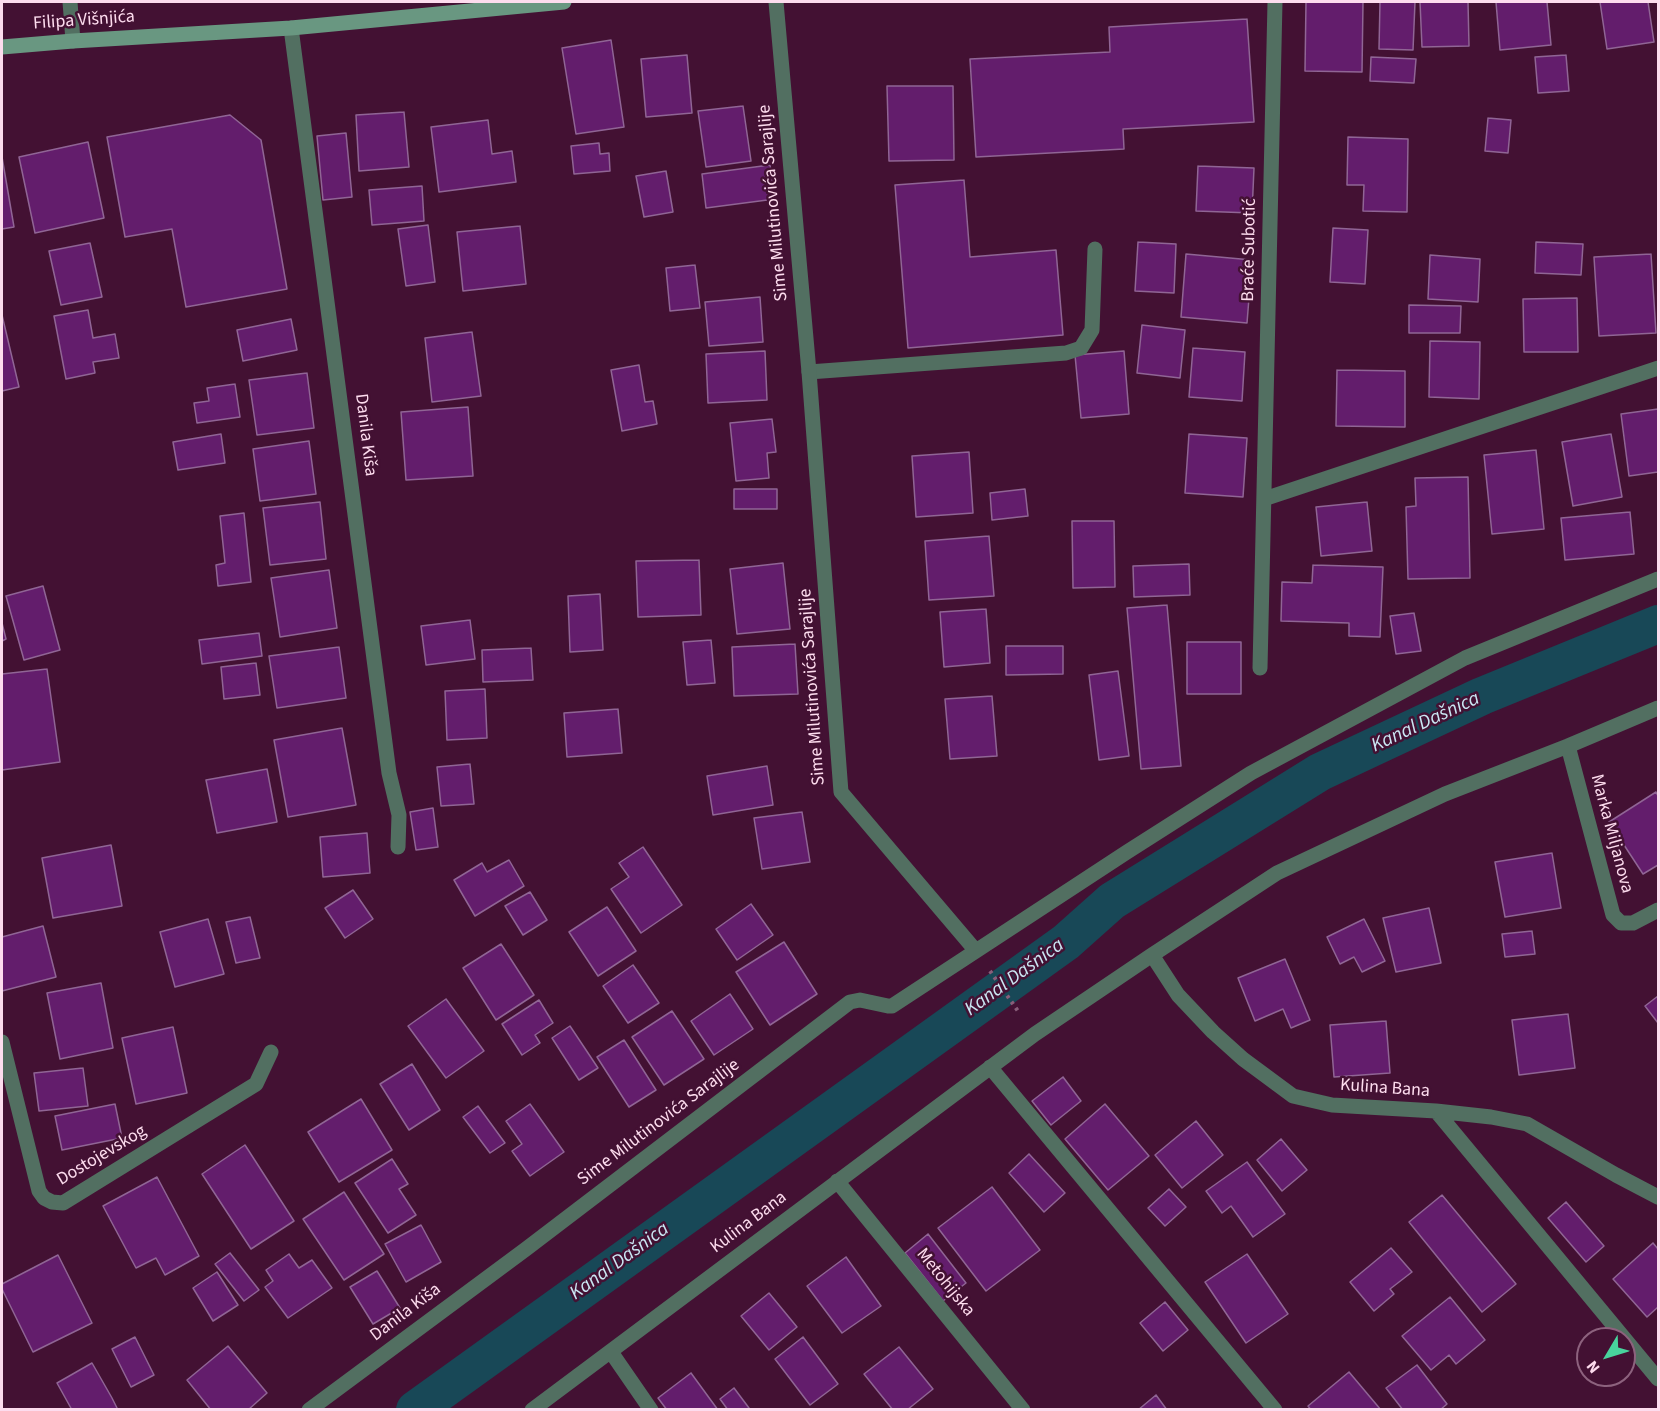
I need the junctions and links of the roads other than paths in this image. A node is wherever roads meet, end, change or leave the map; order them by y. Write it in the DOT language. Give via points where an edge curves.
graph roads {
  1 [pos="70,2"];
  2 [pos="564,2"];
  3 [pos="776,2"];
  4 [pos="1275,2"];
  5 [pos="291,28"];
  6 [pos="73,41"];
  7 [pos="2,47"];
  8 [pos="1095,249"];
  9 [pos="1659,368"];
  10 [pos="809,372"];
  11 [pos="1264,499"];
  12 [pos="1659,579"];
  13 [pos="1260,668"];
  14 [pos="1659,708"];
  15 [pos="1568,746"];
  16 [pos="398,847"];
  17 [pos="1659,910"];
  18 [pos="976,951"];
  19 [pos="1152,955"];
  20 [pos="2,1042"];
  21 [pos="271,1052"];
  22 [pos="990,1067"];
  23 [pos="1436,1111"];
  24 [pos="837,1180"];
  25 [pos="1659,1197"];
  26 [pos="526,1249"];
  27 [pos="611,1352"];
  28 [pos="1659,1379"];
  29 [pos="309,1410"];
  30 [pos="532,1410"];
  31 [pos="651,1410"];
  32 [pos="1023,1410"];
  33 [pos="1275,1410"];
  1 -- 6 [label="street"];
  2 -- 5 [label="main road, Filipa Višnjića"];
  3 -- 10 [label="street, Sime Milutinovića Sarajlije"];
  4 -- 11 [label="street, Braće Subotić"];
  5 -- 6 [label="main road, Filipa Višnjića"];
  5 -- 16 [label="street, Danila Kiša" via="388,761 399,815"];
  6 -- 7 [label="main road, Filipa Višnjića"];
  8 -- 10 [label="street" via="1092,330 1081,348 1066,353"];
  9 -- 11 [label="street"];
  10 -- 18 [label="street, Sime Milutinovića Sarajlije" via="841,792"];
  11 -- 13 [label="street, Braće Subotić"];
  12 -- 18 [label="street" via="1465,658 1251,773"];
  14 -- 15 [label="street, Kulina Bana"];
  15 -- 17 [label="street, Marka Miljanova" via="1613,915 1621,923 1633,923"];
  15 -- 19 [label="street, Kulina Bana" via="1445,794 1277,873"];
  18 -- 26 [label="street, Sime Milutinovića Sarajlije" via="892,1006 850,1002"];
  19 -- 22 [label="street, Kulina Bana"];
  19 -- 23 [label="street, Kulina Bana" via="1178,995 1213,1032 1293,1096 1332,1105"];
  20 -- 21 [label="street, Dostojevskog" via="39,1191 52,1202 63,1203 256,1084"];
  22 -- 24 [label="street, Kulina Bana"];
  22 -- 33 [label="street"];
  23 -- 25 [label="street" via="1527,1124"];
  23 -- 28 [label="street, Kulina Bana"];
  24 -- 27 [label="street, Kulina Bana"];
  24 -- 32 [label="street, Metohijska"];
  26 -- 29 [label="street, Danila Kiša"];
  27 -- 30 [label="street, Kulina Bana"];
  27 -- 31 [label="street"];
}
